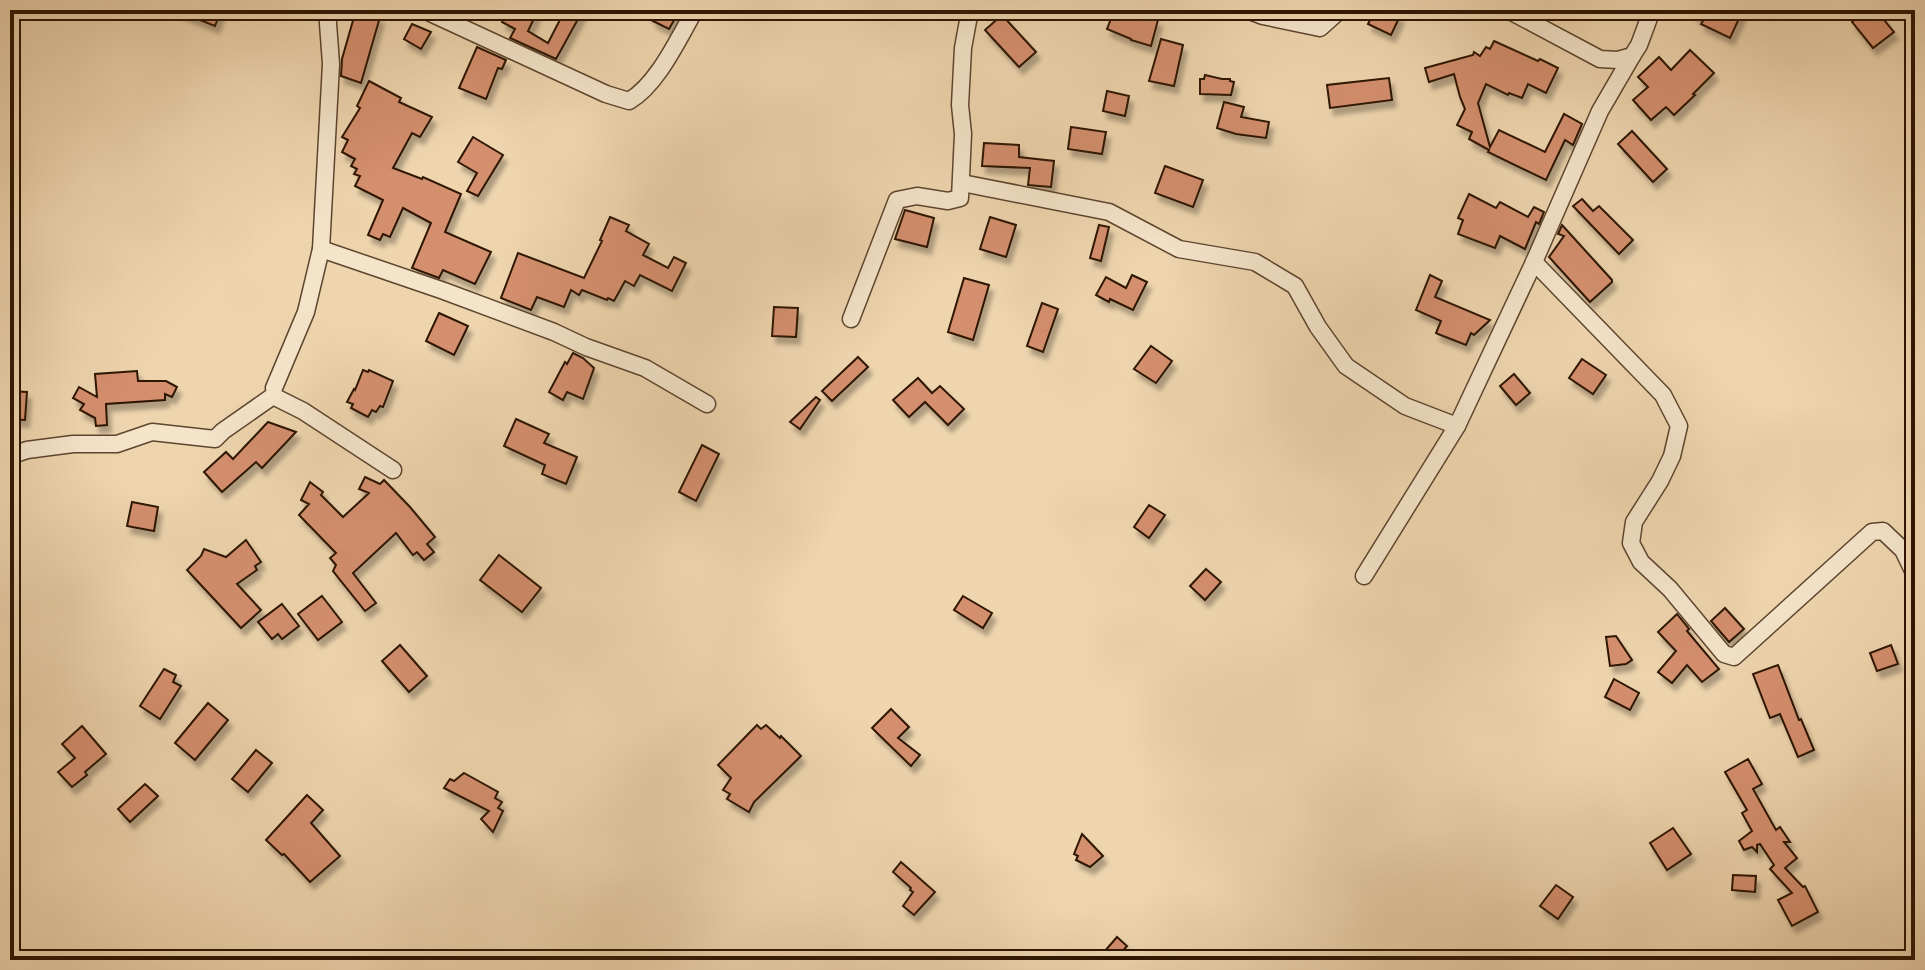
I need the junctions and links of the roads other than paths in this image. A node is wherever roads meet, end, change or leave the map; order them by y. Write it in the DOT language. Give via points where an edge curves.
graph roads {
  1 [pos="327,10"];
  2 [pos="424,10"];
  3 [pos="695,10"];
  4 [pos="970,10"];
  5 [pos="1247,10"];
  6 [pos="1340,10"];
  7 [pos="1508,10"];
  8 [pos="1652,10"];
  9 [pos="1632,56"];
  10 [pos="962,183"];
  11 [pos="321,249"];
  12 [pos="1534,262"];
  13 [pos="851,319"];
  14 [pos="274,388"];
  15 [pos="707,404"];
  16 [pos="1457,426"];
  17 [pos="10,456"];
  18 [pos="393,470"];
  19 [pos="1915,575"];
  20 [pos="1364,576"];
  1 -- 11 [label="street" via="331,64"];
  2 -- 3 [label="street" via="629,101 642,94"];
  4 -- 10 [label="street" via="960,105"];
  5 -- 6 [label="street" via="1320,28"];
  7 -- 9 [label="street" via="1600,59"];
  8 -- 9 [label="street"];
  9 -- 12 [label="street" via="1600,111"];
  10 -- 13 [label="street" via="960,198 897,200"];
  10 -- 16 [label="street" via="1109,212 1179,249 1255,262 1295,286 1346,366 1405,406"];
  11 -- 14 [label="street" via="306,312"];
  11 -- 15 [label="street" via="645,368"];
  12 -- 16 [label="street"];
  12 -- 19 [label="street" via="1663,395 1679,426 1672,456 1634,522 1631,543 1641,562 1724,654 1734,657 1872,532 1883,531 1903,550"];
  16 -- 20 [label="street"];
  17 -- 18 [label="street" via="73,444 117,444 152,432 215,439 273,396"];
}
